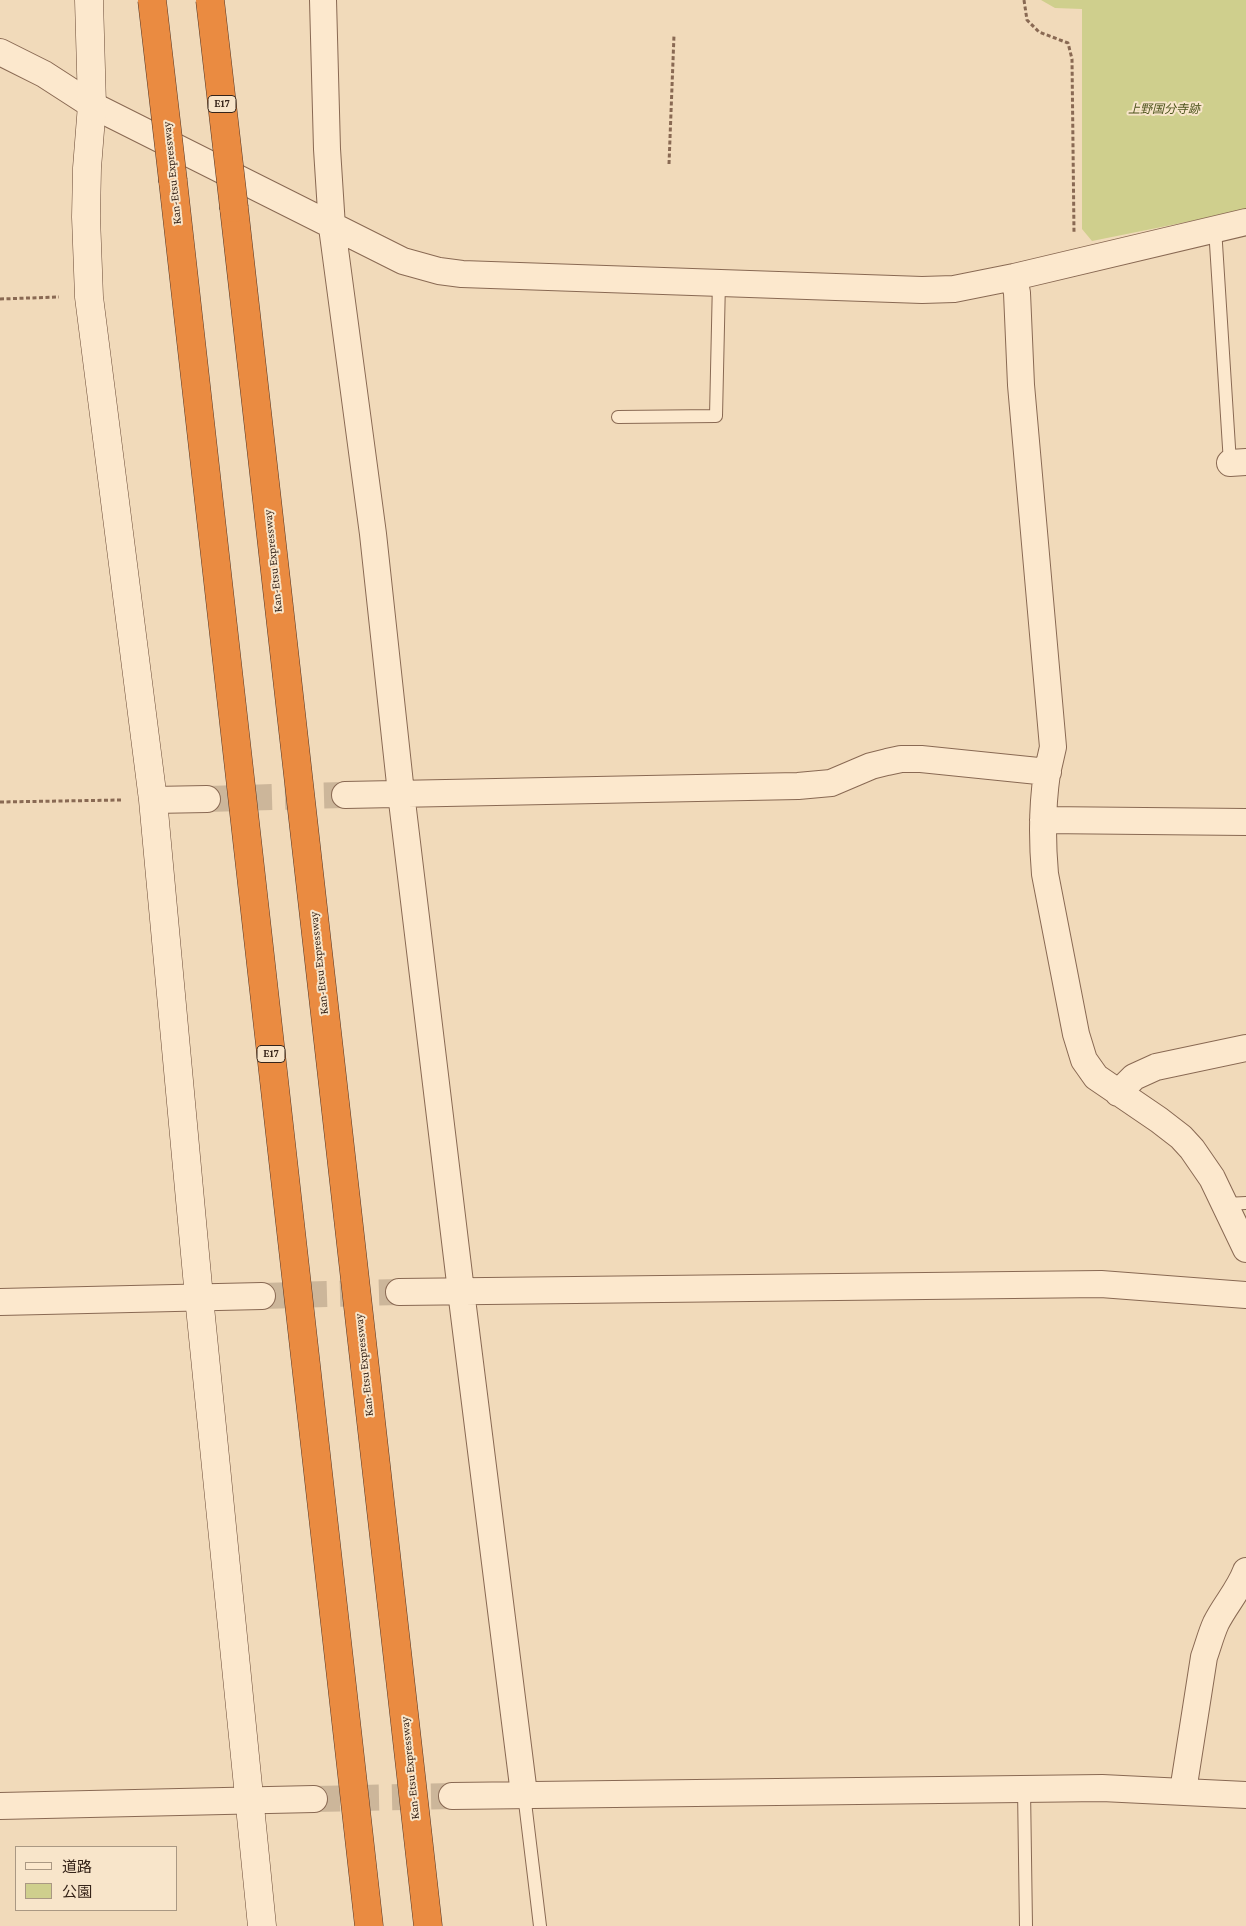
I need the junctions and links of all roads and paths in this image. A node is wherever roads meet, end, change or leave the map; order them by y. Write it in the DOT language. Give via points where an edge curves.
graph roads {
  1 [pos="89,0"];
  2 [pos="152,0"];
  3 [pos="210,0"];
  4 [pos="323,0"];
  5 [pos="1024,0"];
  6 [pos="674,35"];
  7 [pos="0,52"];
  8 [pos="92,105"];
  9 [pos="669,164"];
  10 [pos="1246,222"];
  11 [pos="332,227"];
  12 [pos="1215,228"];
  13 [pos="1074,264"];
  14 [pos="1014,277"];
  15 [pos="719,281"];
  16 [pos="89,297"];
  17 [pos="0,299"];
  18 [pos="618,417"];
  19 [pos="1238,463"];
  20 [pos="1048,772"];
  21 [pos="401,793"];
  22 [pos="345,795"];
  23 [pos="207,799"];
  24 [pos="153,800"];
  25 [pos="0,802"];
  26 [pos="1043,820"];
  27 [pos="1246,822"];
  28 [pos="1246,1048"];
  29 [pos="1118,1093"];
  30 [pos="1235,1204"];
  31 [pos="1246,1249"];
  32 [pos="461,1291"];
  33 [pos="399,1292"];
  34 [pos="1246,1295"];
  35 [pos="262,1296"];
  36 [pos="199,1297"];
  37 [pos="0,1302"];
  38 [pos="1246,1571"];
  39 [pos="1024,1788"];
  40 [pos="1183,1791"];
  41 [pos="524,1794"];
  42 [pos="1246,1795"];
  43 [pos="452,1796"];
  44 [pos="314,1799"];
  45 [pos="248,1801"];
  46 [pos="0,1806"];
  47 [pos="262,1926"];
  48 [pos="369,1926"];
  49 [pos="428,1926"];
  50 [pos="540,1926"];
  51 [pos="1026,1926"];
  1 -- 8 [label="street"];
  2 -- 48 [label="highway, Kan-Etsu Expressway / E17, bridge"];
  3 -- 49 [label="highway, Kan-Etsu Expressway / E17, bridge"];
  4 -- 11 [label="street"];
  5 -- 13 [label="path" via="1027,20 1038,32 1068,43 1072,59"];
  6 -- 9 [label="path"];
  7 -- 8 [label="street" via="44,74"];
  8 -- 11 [label="street"];
  8 -- 16 [label="street" via="86,217"];
  10 -- 12 [label="street"];
  11 -- 15 [label="street" via="403,261 439,271"];
  11 -- 21 [label="street" via="373,534"];
  12 -- 13 [label="street"];
  12 -- 19 [label="lane"];
  13 -- 14 [label="street"];
  14 -- 15 [label="street" via="954,289 922,290"];
  14 -- 20 [label="street" via="1053,747"];
  15 -- 18 [label="lane" via="716,416"];
  16 -- 17 [label="path"];
  16 -- 24 [label="street"];
  20 -- 21 [label="street" via="901,759 871,766 831,783 798,786"];
  20 -- 26 [label="street"];
  21 -- 22 [label="street"];
  21 -- 32 [label="street"];
  23 -- 24 [label="street"];
  24 -- 25 [label="path"];
  24 -- 36 [label="street"];
  26 -- 27 [label="street"];
  26 -- 29 [label="street" via="1045,874 1080,1047 1090,1070"];
  28 -- 29 [label="street" via="1156,1067 1134,1077"];
  29 -- 30 [label="street" via="1181,1137"];
  30 -- 31 [label="street"];
  32 -- 33 [label="street"];
  32 -- 34 [label="street" via="1100,1284"];
  32 -- 41 [label="street"];
  35 -- 36 [label="street"];
  36 -- 37 [label="street"];
  36 -- 45 [label="street"];
  38 -- 40 [label="street" via="1216,1623 1204,1657"];
  39 -- 40 [label="street"];
  39 -- 41 [label="street"];
  39 -- 51 [label="lane"];
  40 -- 42 [label="street"];
  41 -- 43 [label="street"];
  41 -- 50 [label="lane"];
  44 -- 45 [label="street"];
  45 -- 46 [label="street"];
  45 -- 47 [label="street"];
}
